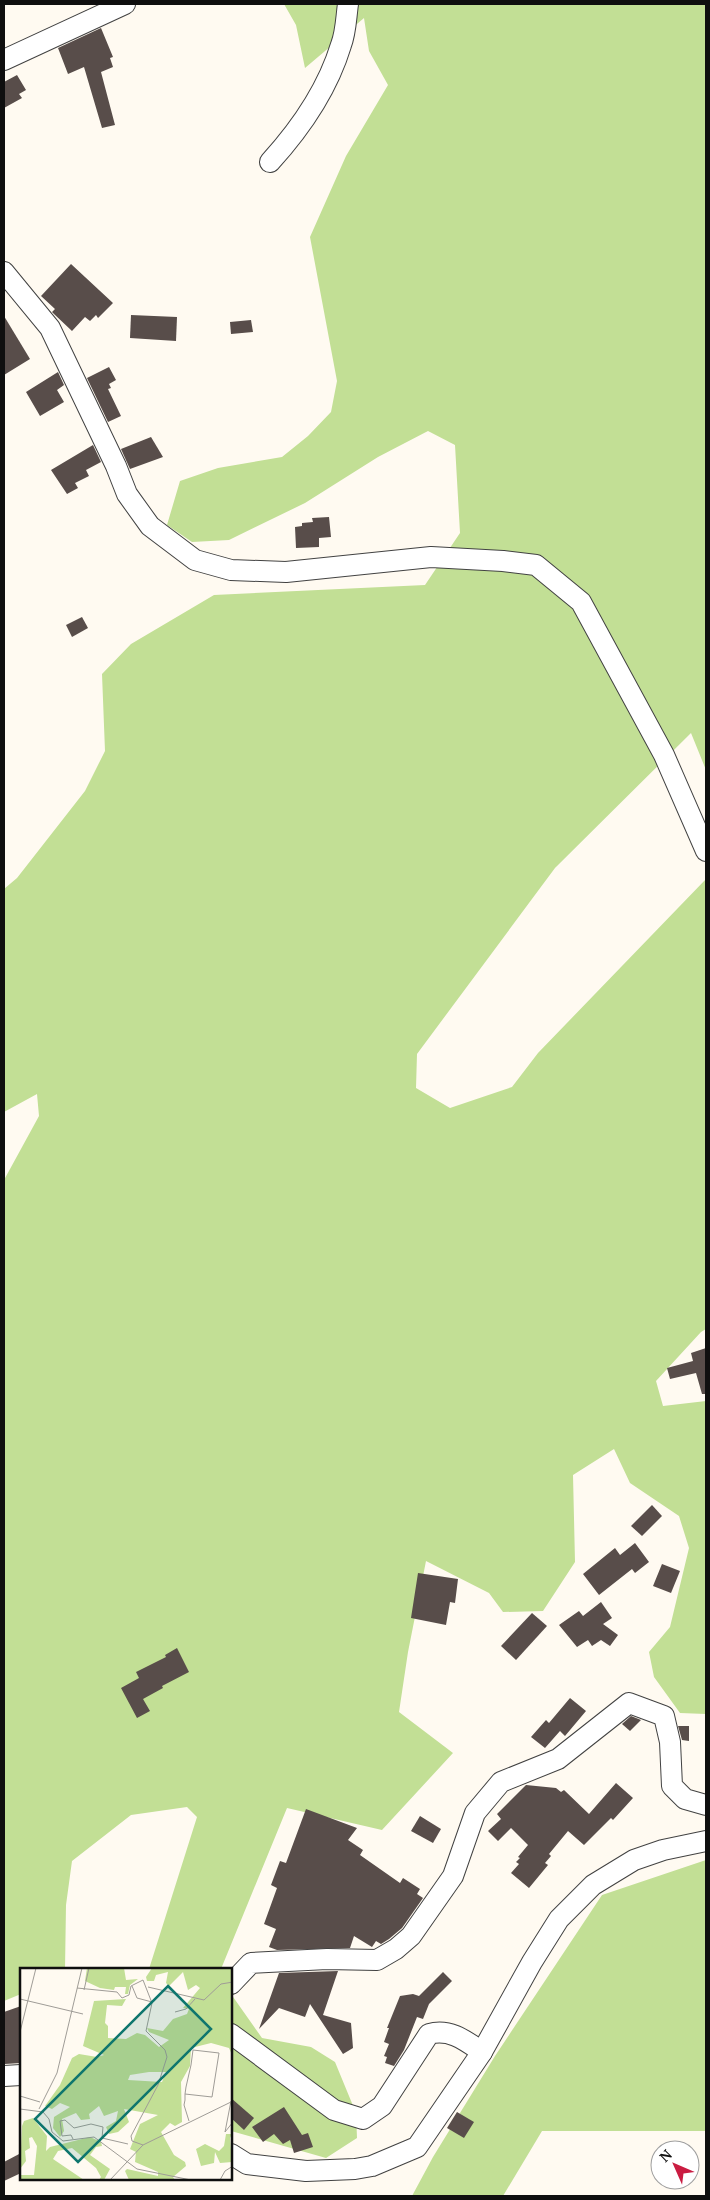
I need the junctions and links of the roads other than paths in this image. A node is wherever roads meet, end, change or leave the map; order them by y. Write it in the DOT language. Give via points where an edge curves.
graph roads {
  1 [pos="125,4"];
  2 [pos="348,4"];
  3 [pos="4,60"];
  4 [pos="270,162"];
  5 [pos="4,273"];
  6 [pos="706,851"];
  7 [pos="706,1805"];
  8 [pos="706,1841"];
  9 [pos="232,1983"];
  10 [pos="232,2035"];
  11 [pos="482,2052"];
  12 [pos="20,2075"];
  13 [pos="4,2076"];
  14 [pos="232,2155"];
  1 -- 3 [label="street"];
  2 -- 4 [label="street" via="342,45 323,88 291,139"];
  5 -- 6 [label="street" via="50,328 127,494 150,526 196,560 231,570 286,572 430,557 503,561 536,565 562,586 581,602 664,755"];
  7 -- 9 [label="street" via="685,1799 672,1786 670,1742 664,1716 629,1703 558,1759 501,1782 474,1814 452,1876 411,1936 396,1949 376,1960 251,1963"];
  8 -- 11 [label="street" via="634,1860 593,1885 559,1919"];
  10 -- 11 [label="street" via="334,2110 363,2119 382,2106 430,2034 445,2032 458,2036"];
  11 -- 14 [label="street" via="417,2148 355,2169 306,2171 248,2164"];
  12 -- 13 [label="street"];
}
